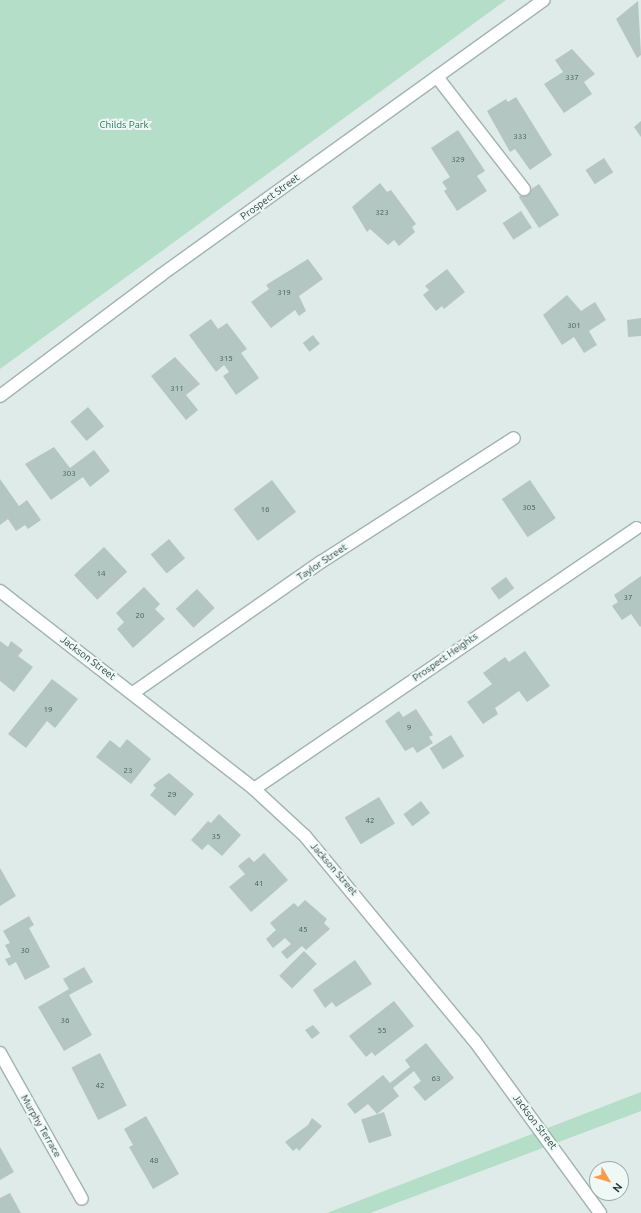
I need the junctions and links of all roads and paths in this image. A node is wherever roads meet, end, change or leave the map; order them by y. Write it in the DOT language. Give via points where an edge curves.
graph roads {
  1 [pos="543,0"];
  2 [pos="437,77"];
  3 [pos="524,189"];
  4 [pos="0,396"];
  5 [pos="514,438"];
  6 [pos="637,528"];
  7 [pos="0,591"];
  8 [pos="133,693"];
  9 [pos="254,789"];
  10 [pos="0,1053"];
  11 [pos="82,1199"];
  12 [pos="600,1213"];
  1 -- 2 [label="street, Prospect Street"];
  2 -- 3 [label="street"];
  2 -- 4 [label="street, Prospect Street"];
  5 -- 8 [label="street, Taylor Street" via="321,562"];
  6 -- 9 [label="street, Prospect Heights"];
  7 -- 8 [label="street, Jackson Street"];
  8 -- 9 [label="street, Jackson Street"];
  9 -- 12 [label="street, Jackson Street" via="305,836 362,901 533,1119"];
  10 -- 11 [label="street, Murphy Terrace"];
}
